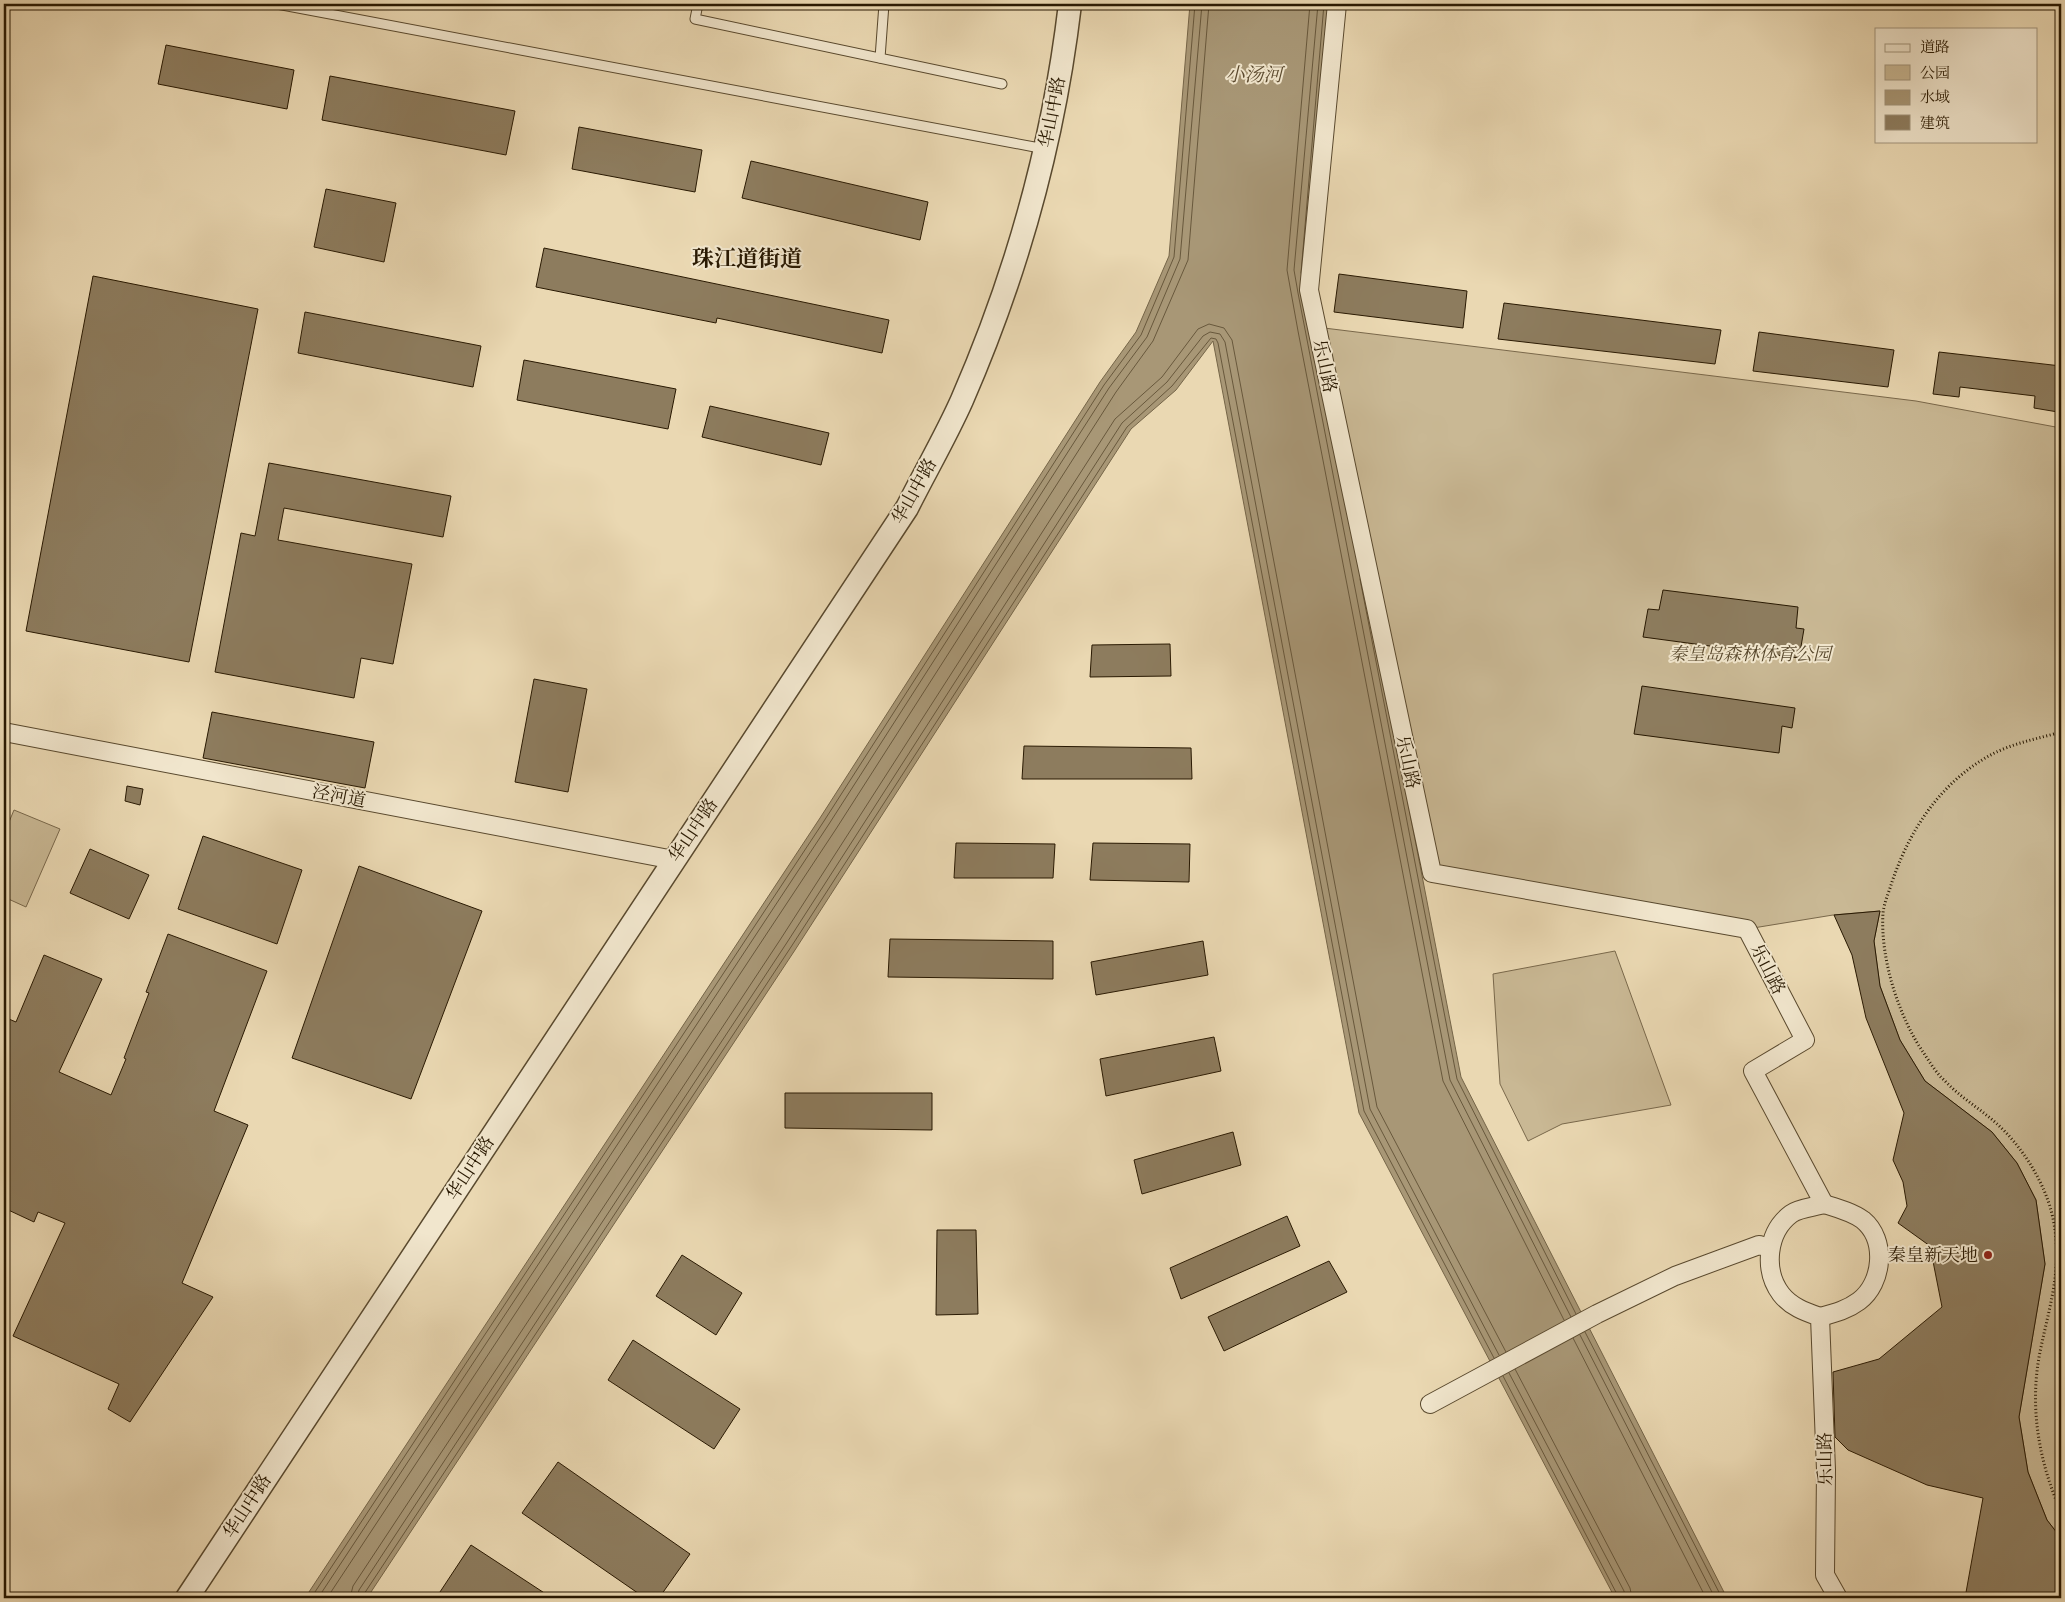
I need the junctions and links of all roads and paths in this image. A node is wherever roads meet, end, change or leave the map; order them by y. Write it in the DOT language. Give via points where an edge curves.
graph roads {
  1 [pos="277,4"];
  2 [pos="698,4"];
  3 [pos="884,4"];
  4 [pos="1070,4"];
  5 [pos="1337,4"];
  6 [pos="880,58"];
  7 [pos="1002,84"];
  8 [pos="1045,150"];
  9 [pos="4,732"];
  10 [pos="2061,732"];
  11 [pos="674,860"];
  12 [pos="1824,1204"];
  13 [pos="1770,1248"];
  14 [pos="1820,1317"];
  15 [pos="1430,1404"];
  16 [pos="2061,1512"];
  17 [pos="186,1598"];
  18 [pos="1838,1598"];
  1 -- 8 [label="lane"];
  2 -- 6 [label="lane" via="695,19"];
  3 -- 6 [label="lane"];
  4 -- 8 [label="street, 华山中路"];
  5 -- 12 [label="street, 乐山路" via="1309,290 1432,873 1748,929 1805,1040 1753,1071"];
  6 -- 7 [label="lane"];
  8 -- 11 [label="street, 华山中路" via="1010,275 962,400 907,508"];
  9 -- 11 [label="street, 泾河道"];
  10 -- 16 [label="path" via="2014,743 1982,759 1948,786 1904,848 1883,912 1884,945 1906,1025 1944,1080 1997,1124 2018,1148 2042,1184 2052,1213 2058,1254 2054,1298 2040,1354 2035,1404 2047,1480"];
  11 -- 17 [label="street, 华山中路"];
  12 -- 13 [label="street" via="1792,1214 1778,1229"];
  12 -- 14 [label="street" via="1864,1221 1876,1238 1880,1261 1872,1286 1860,1301 1844,1311"];
  13 -- 14 [label="street" via="1772,1274 1781,1294 1799,1309"];
  13 -- 15 [label="street" via="1759,1245 1676,1276 1597,1314"];
  14 -- 18 [label="street, 乐山路" via="1826,1470 1825,1575"];
}
